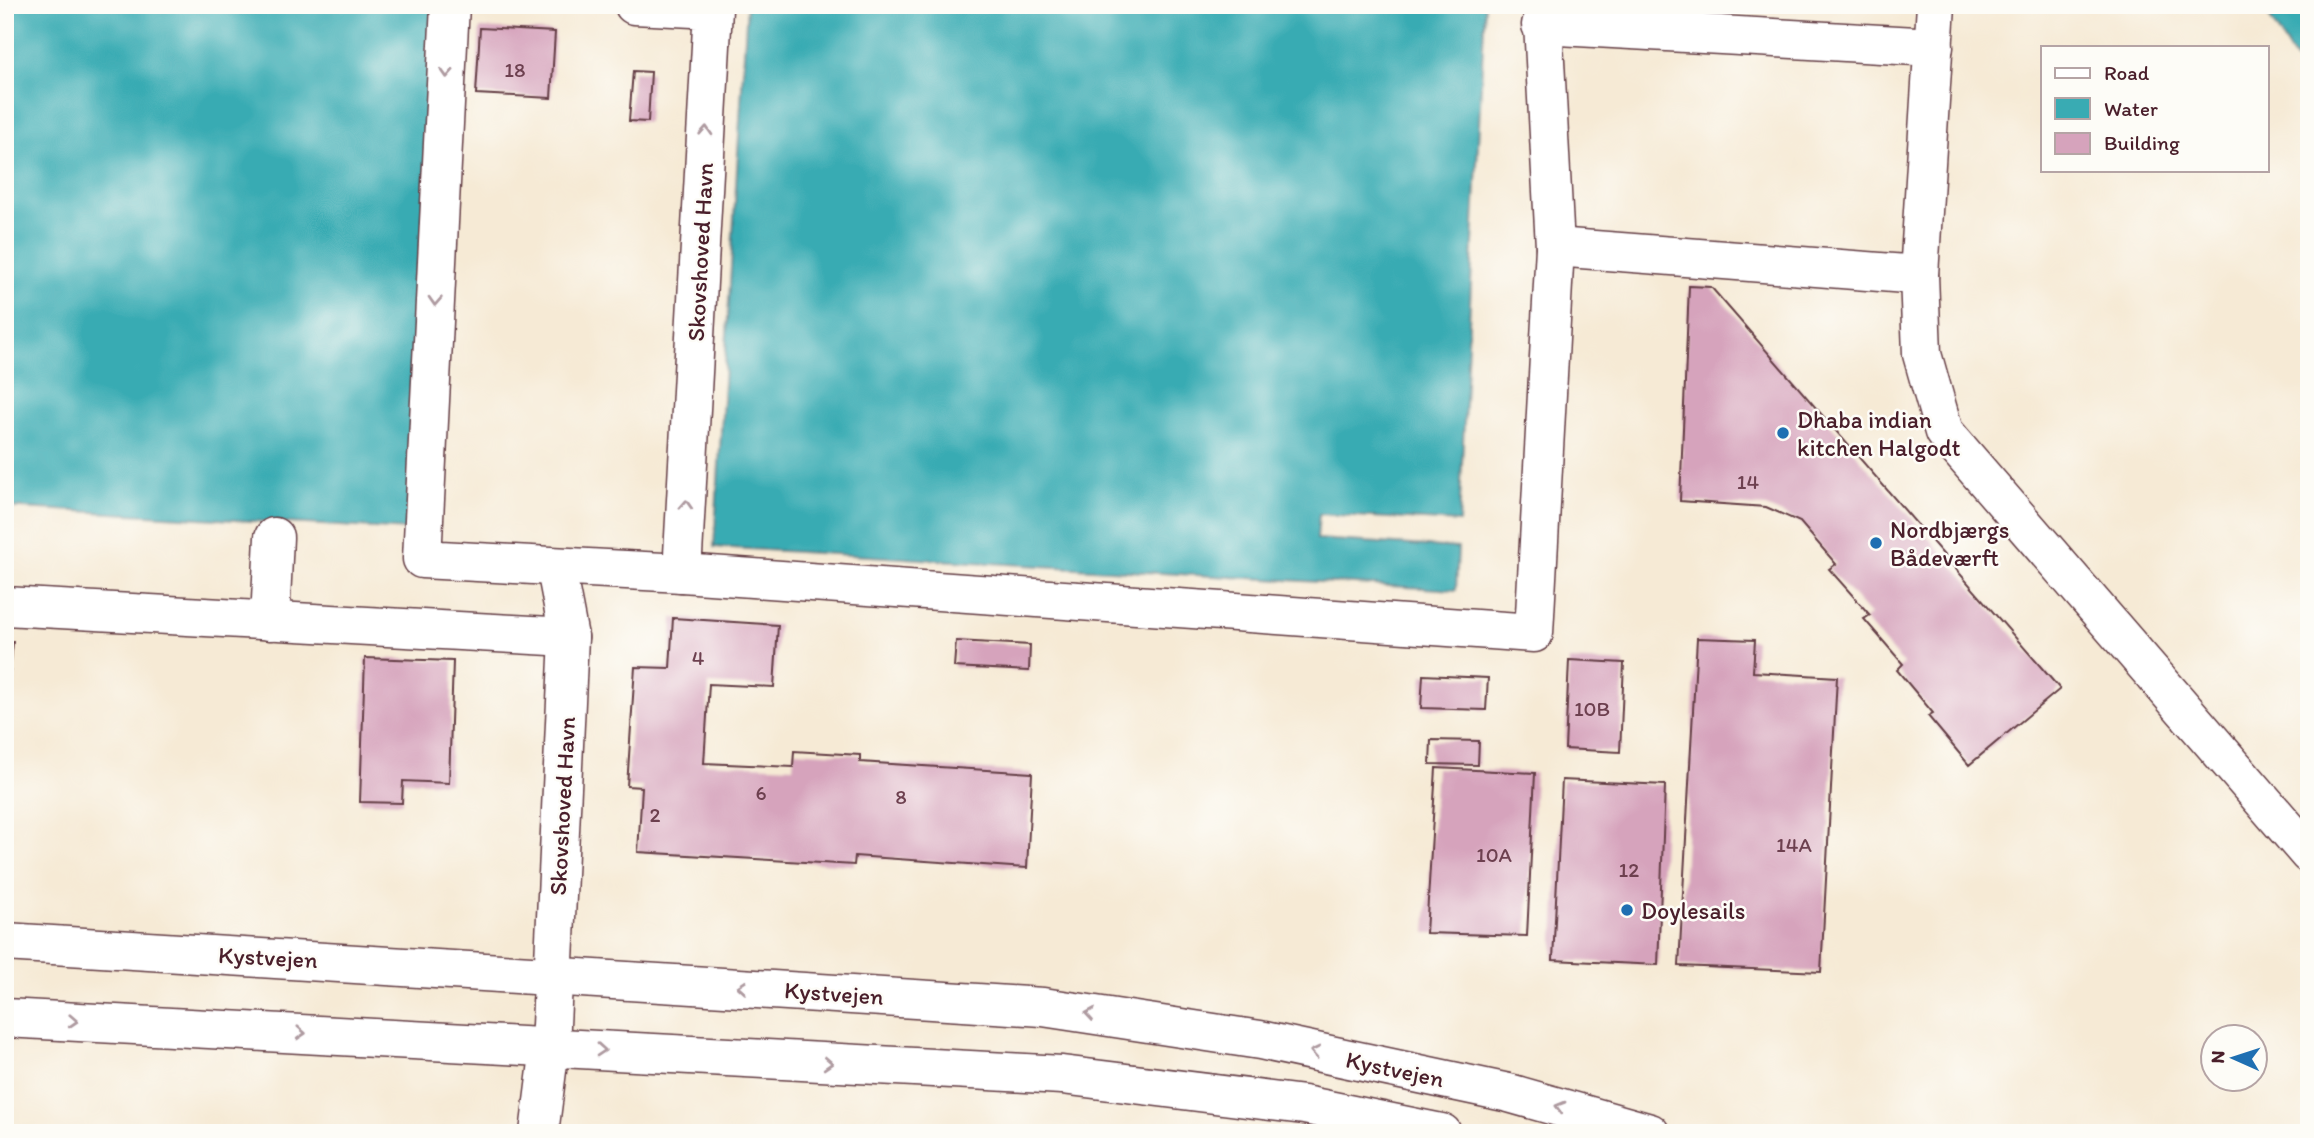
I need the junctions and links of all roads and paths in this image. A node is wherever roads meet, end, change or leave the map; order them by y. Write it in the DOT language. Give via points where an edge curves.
graph roads {
  1 [pos="450,5"];
  2 [pos="634,5"];
  3 [pos="1936,5"];
  4 [pos="1542,15"];
  5 [pos="1934,47"];
  6 [pos="1555,247"];
  7 [pos="1919,275"];
  8 [pos="274,537"];
  9 [pos="556,569"];
  10 [pos="682,573"];
  11 [pos="5,606"];
  12 [pos="270,621"];
  13 [pos="569,637"];
  14 [pos="2309,854"];
  15 [pos="5,942"];
  16 [pos="553,974"];
  17 [pos="5,1018"];
  18 [pos="550,1047"];
  19 [pos="539,1133"];
  20 [pos="1442,1133"];
  21 [pos="1650,1133"];
  1 -- 9 [label="main road, one-way" via="422,559"];
  10 -- 2 [label="main road, Skovshoved Havn, one-way" via="713,9"];
  3 -- 5 [label="main road"];
  4 -- 5 [label="main road"];
  4 -- 6 [label="main road"];
  5 -- 7 [label="main road"];
  6 -- 7 [label="main road"];
  6 -- 10 [label="main road" via="1534,633"];
  7 -- 14 [label="main road" via="1922,355 1944,432"];
  8 -- 12 [label="main road"];
  9 -- 10 [label="main road"];
  9 -- 13 [label="main road, Skovshoved Havn"];
  11 -- 12 [label="main road"];
  12 -- 13 [label="main road"];
  13 -- 16 [label="main road, Skovshoved Havn"];
  15 -- 16 [label="main road, Kystvejen"];
  16 -- 18 [label="main road, Skovshoved Havn"];
  21 -- 16 [label="main road, Kystvejen, one-way" via="1509,1093 1273,1043 1043,1007"];
  17 -- 18 [label="main road, one-way"];
  18 -- 19 [label="main road, Skovshoved Havn"];
  18 -- 20 [label="main road, one-way" via="1062,1075 1304,1105"];
}
